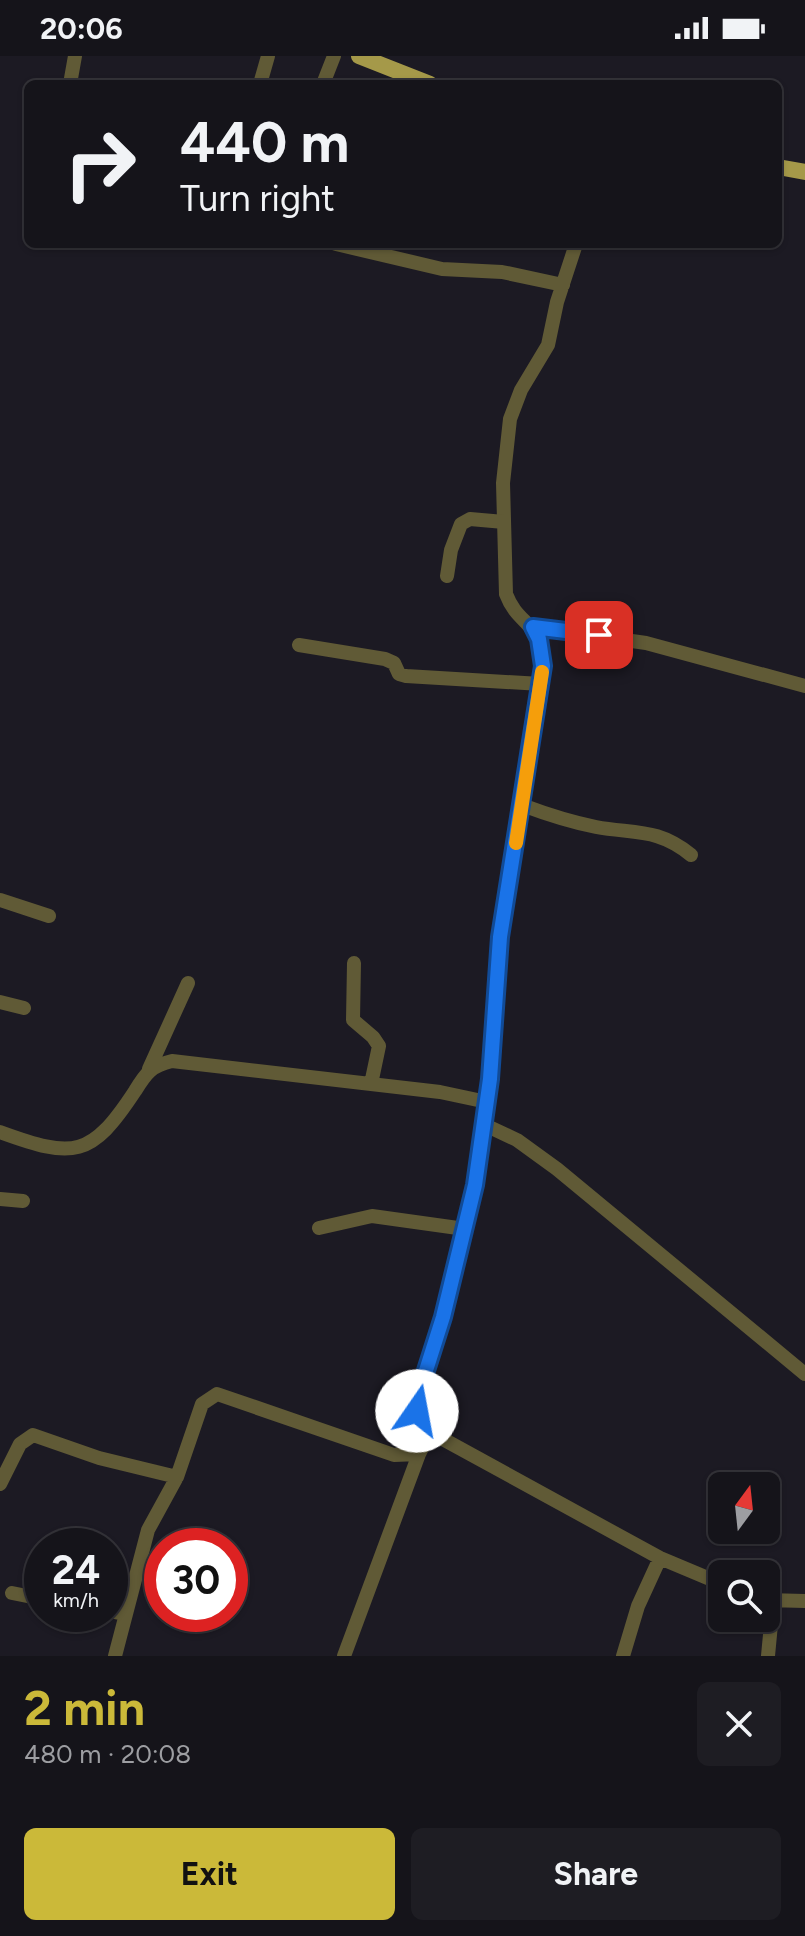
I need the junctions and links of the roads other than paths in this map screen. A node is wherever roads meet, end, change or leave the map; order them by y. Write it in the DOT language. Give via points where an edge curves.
graph roads {
  1 [pos="75,56"];
  2 [pos="268,56"];
  3 [pos="334,56"];
  4 [pos="359,56"];
  5 [pos="71,80"];
  6 [pos="261,80"];
  7 [pos="325,80"];
  8 [pos="420,80"];
  9 [pos="782,168"];
  10 [pos="805,172"];
  11 [pos="353,248"];
  12 [pos="575,248"];
  13 [pos="563,285"];
  14 [pos="504,522"];
  15 [pos="447,576"];
  16 [pos="533,627"];
  17 [pos="299,645"];
  18 [pos="541,684"];
  19 [pos="805,686"];
  20 [pos="522,805"];
  21 [pos="691,855"];
  22 [pos="0,900"];
  23 [pos="49,916"];
  24 [pos="354,963"];
  25 [pos="188,983"];
  26 [pos="0,1002"];
  27 [pos="24,1008"];
  28 [pos="149,1069"];
  29 [pos="371,1084"];
  30 [pos="487,1102"];
  31 [pos="485,1125"];
  32 [pos="0,1132"];
  33 [pos="0,1199"];
  34 [pos="23,1201"];
  35 [pos="319,1228"];
  36 [pos="465,1229"];
  37 [pos="805,1374"];
  38 [pos="430,1432"];
  39 [pos="419,1454"];
  40 [pos="177,1477"];
  41 [pos="0,1484"];
  42 [pos="660,1558"];
  43 [pos="708,1578"];
  44 [pos="12,1593"];
  45 [pos="24,1595"];
  46 [pos="805,1601"];
  47 [pos="780,1602"];
  48 [pos="128,1606"];
  49 [pos="121,1632"];
  50 [pos="769,1632"];
  51 [pos="115,1656"];
  52 [pos="344,1656"];
  53 [pos="623,1656"];
  54 [pos="768,1656"];
  1 -- 5 [label="street"];
  2 -- 6 [label="street"];
  3 -- 7 [label="street"];
  4 -- 8 [label="main road"];
  9 -- 10 [label="main road"];
  11 -- 13 [label="street" via="442,269 502,272"];
  12 -- 13 [label="street"];
  13 -- 14 [label="street" via="548,345 510,419 504,449"];
  14 -- 15 [label="street" via="470,519 461,524"];
  14 -- 16 [label="street" via="506,594"];
  16 -- 18 [label="street" via="542,651"];
  16 -- 19 [label="street" via="646,643"];
  17 -- 18 [label="street" via="385,659 406,676"];
  18 -- 20 [label="street"];
  20 -- 21 [label="street" via="599,827 646,831"];
  20 -- 30 [label="street" via="500,937"];
  22 -- 23 [label="street"];
  24 -- 29 [label="street" via="353,1020 379,1046"];
  25 -- 28 [label="street"];
  26 -- 27 [label="street"];
  28 -- 29 [label="street" via="189,1061"];
  28 -- 32 [label="street" via="118,1117 93,1142 77,1149"];
  29 -- 30 [label="street"];
  30 -- 31 [label="street"];
  31 -- 36 [label="street"];
  31 -- 37 [label="street" via="557,1169"];
  33 -- 34 [label="street"];
  35 -- 36 [label="street" via="372,1216"];
  36 -- 38 [label="street" via="416,1402"];
  38 -- 39 [label="street"];
  38 -- 42 [label="street"];
  39 -- 40 [label="street" via="394,1455 217,1394 202,1404"];
  39 -- 52 [label="street"];
  40 -- 41 [label="street" via="33,1435 20,1444"];
  40 -- 48 [label="street" via="148,1530"];
  42 -- 43 [label="street"];
  42 -- 53 [label="street"];
  44 -- 45 [label="street"];
  46 -- 47 [label="street"];
  49 -- 51 [label="street"];
  50 -- 54 [label="street"];
}
